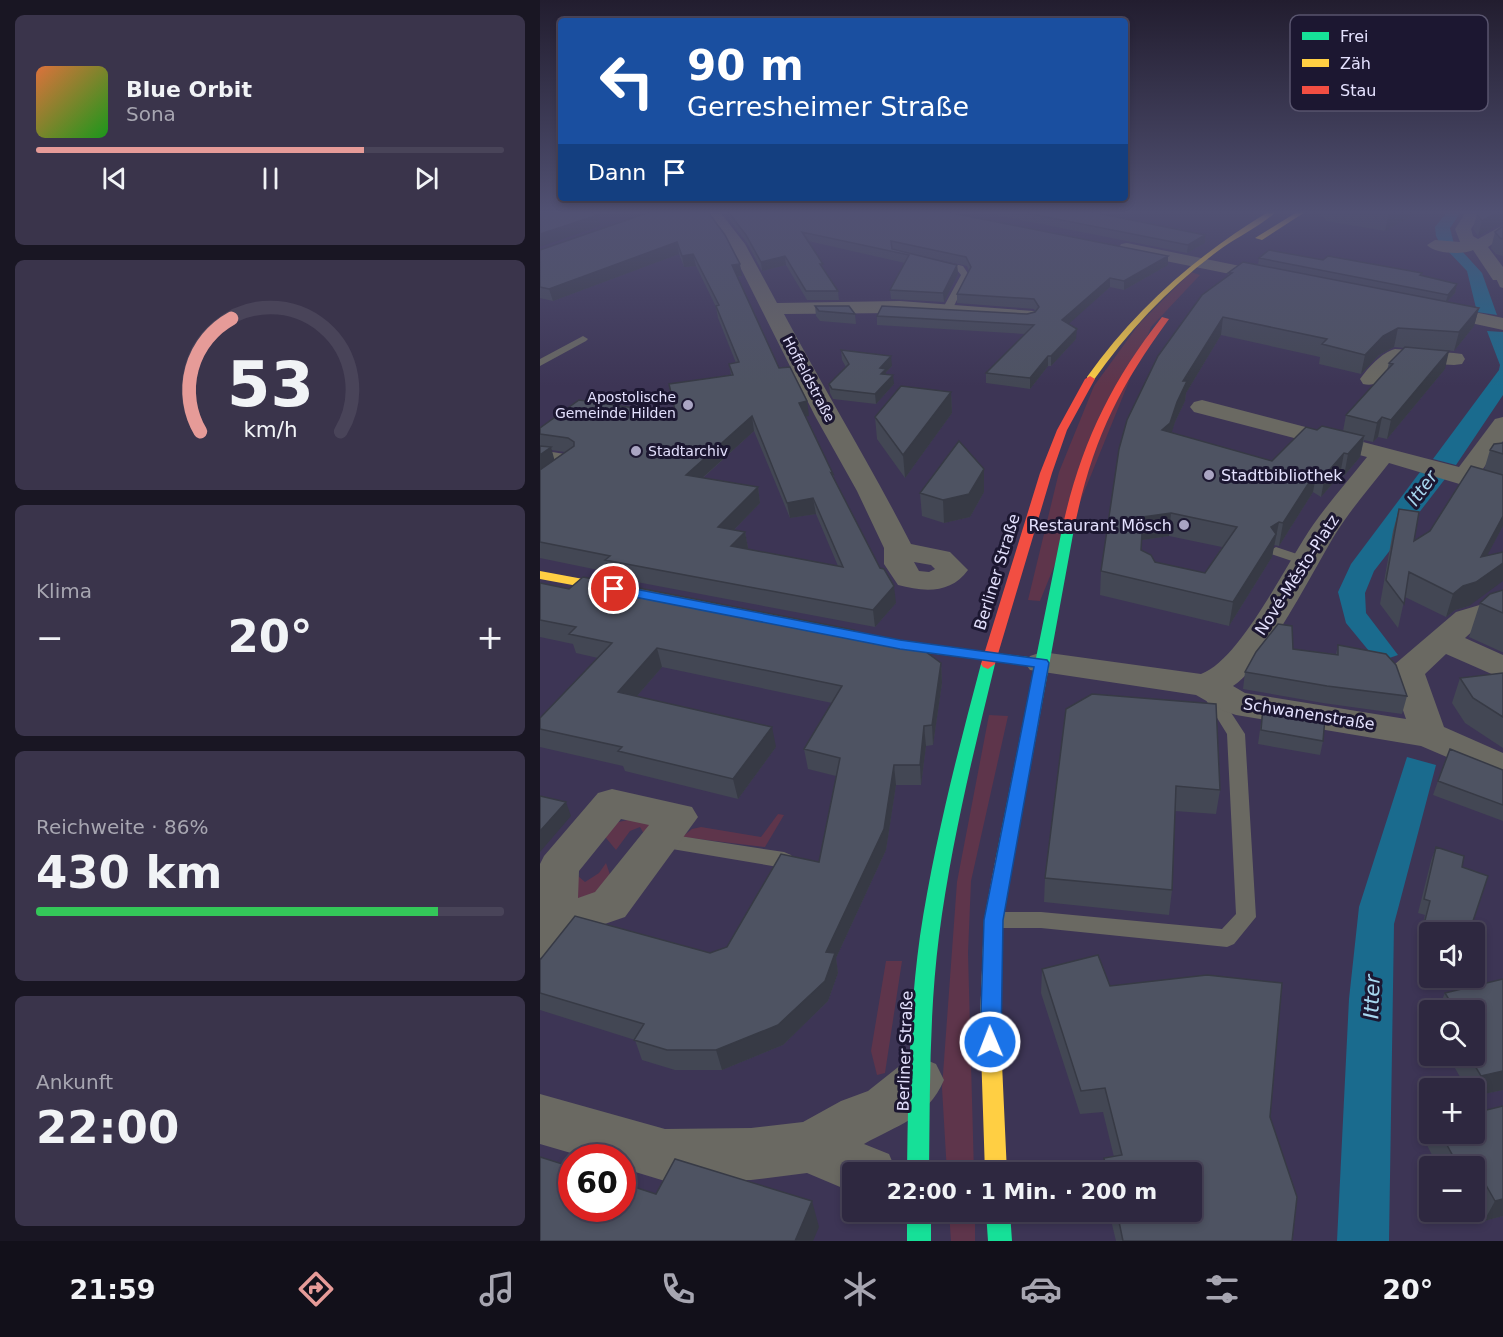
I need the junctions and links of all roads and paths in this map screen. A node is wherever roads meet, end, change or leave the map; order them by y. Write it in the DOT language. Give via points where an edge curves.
graph roads {
  1 [pos="751,270"];
  2 [pos="961,270"];
  3 [pos="1206,270"];
  4 [pos="1213,270"];
  5 [pos="1291,281"];
  6 [pos="1420,307"];
  7 [pos="948,308"];
  8 [pos="1174,308"];
  9 [pos="772,309"];
  10 [pos="1027,315"];
  11 [pos="1503,324"];
  12 [pos="583,339"];
  13 [pos="1454,359"];
  14 [pos="540,363"];
  15 [pos="1371,379"];
  16 [pos="1202,407"];
  17 [pos="1499,431"];
  18 [pos="540,454"];
  19 [pos="1382,455"];
  20 [pos="1457,474"];
  21 [pos="540,482"];
  22 [pos="1503,489"];
  23 [pos="898,551"];
  24 [pos="540,575"];
  25 [pos="632,592"];
  26 [pos="1503,607"];
  27 [pos="797,625"];
  28 [pos="1442,640"];
  29 [pos="988,656"];
  30 [pos="1042,663"];
  31 [pos="1503,669"];
  32 [pos="1204,685"];
  33 [pos="1429,735"];
  34 [pos="1503,768"];
  35 [pos="660,840"];
  36 [pos="784,860"];
  37 [pos="993,920"];
  38 [pos="548,931"];
  39 [pos="919,1080"];
  40 [pos="540,1119"];
  41 [pos="808,1147"];
  42 [pos="844,1162"];
  43 [pos="918,1162"];
  44 [pos="996,1162"];
  45 [pos="919,1222"];
  46 [pos="999,1222"];
  47 [pos="919,1241"];
  48 [pos="1000,1241"];
  1 -- 9 [label="street, Hoffeldstraße"];
  2 -- 7 [label="lane" via="965,275"];
  3 -- 29 [label="main road, Berliner Straße" via="1136,319 1083,391 1050,461"];
  4 -- 5 [label="street"];
  6 -- 11 [label="street"];
  7 -- 9 [label="street" via="874,305"];
  7 -- 10 [label="street"];
  8 -- 30 [label="main road" via="1139,350 1095,433 1070,520"];
  9 -- 23 [label="street, Hoffeldstraße"];
  12 -- 14 [label="lane"];
  13 -- 15 [label="street" via="1395,355"];
  16 -- 19 [label="street"];
  17 -- 20 [label="street"];
  18 -- 21 [label="lane" via="571,459"];
  19 -- 20 [label="street"];
  19 -- 32 [label="street, Nové-Město-Platz" via="1325,528 1290,556 1261,632 1234,669"];
  20 -- 22 [label="street"];
  24 -- 25 [label="main road"];
  26 -- 28 [label="street" via="1467,619"];
  27 -- 29 [label="main road" via="912,647"];
  28 -- 31 [label="street"];
  28 -- 33 [label="street" via="1407,672"];
  29 -- 30 [label="main road"];
  29 -- 39 [label="main road, Berliner Straße" via="928,947"];
  30 -- 32 [label="street, Schwanenstraße"];
  30 -- 37 [label="main road"];
  32 -- 33 [label="street, Schwanenstraße" via="1236,703"];
  32 -- 37 [label="lane" via="1236,734 1246,917 1227,939 1041,920"];
  33 -- 34 [label="street, Schwanenstraße"];
  35 -- 36 [label="lane"];
  35 -- 38 [label="street" via="610,905"];
  35 -- 38 [label="street" via="678,818 612,803 559,867"];
  37 -- 44 [label="main road" via="990,1020"];
  39 -- 41 [label="street" via="886,1108"];
  39 -- 43 [label="main road, Berliner Straße"];
  40 -- 41 [label="street" via="665,1155 751,1154"];
  41 -- 42 [label="street"];
  45 -- 47 [label="main road"];
  46 -- 48 [label="main road"];
}
